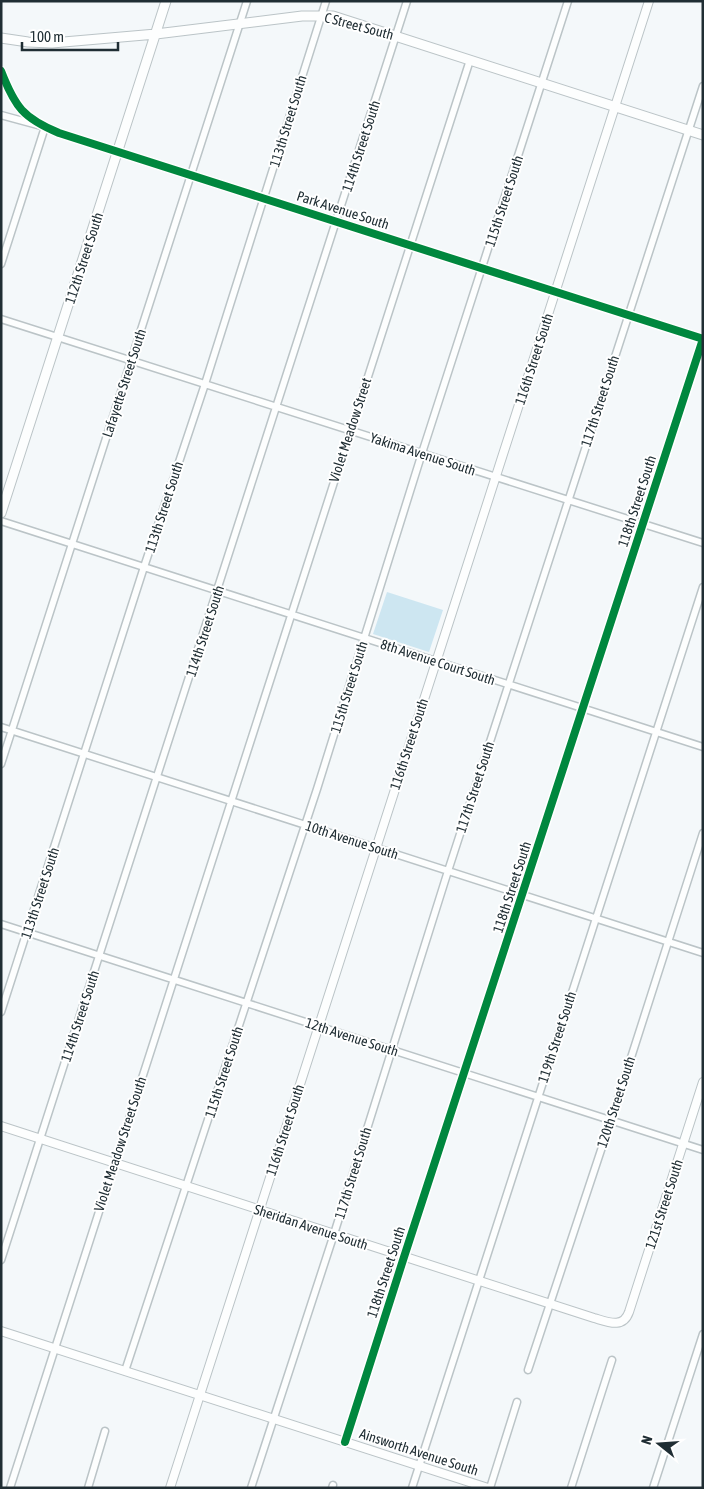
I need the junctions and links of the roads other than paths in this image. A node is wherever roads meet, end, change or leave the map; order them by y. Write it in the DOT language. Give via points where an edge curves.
graph roads {
  1 [pos="166,1"];
  2 [pos="247,1"];
  3 [pos="326,1"];
  4 [pos="407,1"];
  5 [pos="568,1"];
  6 [pos="650,1"];
  7 [pos="321,16"];
  8 [pos="239,25"];
  9 [pos="156,34"];
  10 [pos="396,36"];
  11 [pos="1,38"];
  12 [pos="470,60"];
  13 [pos="1,71"];
  14 [pos="541,83"];
  15 [pos="703,86"];
  16 [pos="615,107"];
  17 [pos="1,115"];
  18 [pos="45,127"];
  19 [pos="689,130"];
  20 [pos="703,135"];
  21 [pos="118,151"];
  22 [pos="191,175"];
  23 [pos="264,198"];
  24 [pos="337,222"];
  25 [pos="410,245"];
  26 [pos="1,264"];
  27 [pos="482,268"];
  28 [pos="556,292"];
  29 [pos="628,315"];
  30 [pos="1,319"];
  31 [pos="59,338"];
  32 [pos="703,339"];
  33 [pos="131,360"];
  34 [pos="205,384"];
  35 [pos="276,407"];
  36 [pos="350,431"];
  37 [pos="422,453"];
  38 [pos="495,477"];
  39 [pos="568,500"];
  40 [pos="1,514"];
  41 [pos="1,521"];
  42 [pos="642,524"];
  43 [pos="703,543"];
  44 [pos="72,544"];
  45 [pos="144,567"];
  46 [pos="703,587"];
  47 [pos="218,591"];
  48 [pos="291,614"];
  49 [pos="364,638"];
  50 [pos="436,661"];
  51 [pos="508,684"];
  52 [pos="582,708"];
  53 [pos="1,727"];
  54 [pos="12,731"];
  55 [pos="656,732"];
  56 [pos="703,747"];
  57 [pos="85,754"];
  58 [pos="1,764"];
  59 [pos="157,777"];
  60 [pos="231,801"];
  61 [pos="305,825"];
  62 [pos="703,833"];
  63 [pos="376,848"];
  64 [pos="448,871"];
  65 [pos="522,895"];
  66 [pos="596,918"];
  67 [pos="1,924"];
  68 [pos="27,932"];
  69 [pos="667,941"];
  70 [pos="703,953"];
  71 [pos="100,955"];
  72 [pos="174,979"];
  73 [pos="246,1003"];
  74 [pos="1,1012"];
  75 [pos="318,1026"];
  76 [pos="391,1049"];
  77 [pos="464,1073"];
  78 [pos="703,1082"];
  79 [pos="538,1096"];
  80 [pos="611,1120"];
  81 [pos="1,1126"];
  82 [pos="40,1139"];
  83 [pos="683,1143"];
  84 [pos="703,1150"];
  85 [pos="114,1162"];
  86 [pos="187,1186"];
  87 [pos="260,1210"];
  88 [pos="334,1234"];
  89 [pos="404,1257"];
  90 [pos="1,1260"];
  91 [pos="479,1281"];
  92 [pos="549,1303"];
  93 [pos="622,1323"];
  94 [pos="1,1331"];
  95 [pos="703,1334"];
  96 [pos="54,1348"];
  97 [pos="700,1352"];
  98 [pos="612,1360"];
  99 [pos="528,1370"];
  100 [pos="125,1371"];
  101 [pos="200,1395"];
  102 [pos="518,1402"];
  103 [pos="274,1419"];
  104 [pos="105,1431"];
  105 [pos="345,1442"];
  106 [pos="419,1466"];
  107 [pos="10,1488"];
  108 [pos="88,1488"];
  109 [pos="170,1488"];
  110 [pos="251,1488"];
  111 [pos="412,1488"];
  112 [pos="489,1488"];
  113 [pos="571,1488"];
  114 [pos="653,1488"];
  1 -- 9 [label="main road, 112th Street South"];
  2 -- 8 [label="street, Lafayette Street South"];
  3 -- 7 [label="street, 113th Street South"];
  4 -- 10 [label="street, 114th Street South"];
  5 -- 14 [label="street, 115th Street South"];
  6 -- 16 [label="street, 116th Street South"];
  7 -- 8 [label="main road, C Street South"];
  7 -- 10 [label="main road, C Street South" via="333,16"];
  7 -- 23 [label="street, 113th Street South"];
  8 -- 9 [label="main road, C Street South"];
  8 -- 22 [label="street, Lafayette Street South"];
  9 -- 11 [label="main road, C Street South" via="52,43"];
  9 -- 21 [label="main road, 112th Street South"];
  10 -- 12 [label="main road, C Street South"];
  10 -- 24 [label="street, 114th Street South"];
  12 -- 14 [label="main road, C Street South"];
  12 -- 25 [label="street, Violet Meadow Street"];
  13 -- 18 [label="street, Park Avenue South" via="19,108"];
  14 -- 16 [label="main road, C Street South"];
  14 -- 27 [label="street, 115th Street South"];
  15 -- 19 [label="street, 117th Street South"];
  16 -- 19 [label="main road, C Street South"];
  16 -- 28 [label="street, 116th Street South"];
  17 -- 18 [label="street"];
  18 -- 21 [label="street, Park Avenue South"];
  18 -- 26 [label="street"];
  19 -- 20 [label="main road, C Street South"];
  19 -- 29 [label="street, 117th Street South"];
  21 -- 22 [label="street, Park Avenue South"];
  21 -- 31 [label="main road, 112th Street South"];
  22 -- 23 [label="street, Park Avenue South"];
  22 -- 33 [label="street, Lafayette Street South"];
  23 -- 24 [label="street, Park Avenue South"];
  23 -- 34 [label="street, 113th Street South"];
  24 -- 25 [label="street, Park Avenue South"];
  24 -- 35 [label="street, 114th Street South"];
  25 -- 27 [label="street, Park Avenue South"];
  25 -- 36 [label="street, Violet Meadow Street"];
  27 -- 28 [label="street, Park Avenue South"];
  27 -- 37 [label="street, 115th Street South"];
  28 -- 29 [label="street, Park Avenue South"];
  28 -- 38 [label="street, 116th Street South"];
  29 -- 32 [label="street, Park Avenue South"];
  29 -- 39 [label="street, 117th Street South"];
  30 -- 31 [label="street, Yakima Avenue South"];
  31 -- 33 [label="street, Yakima Avenue South"];
  31 -- 40 [label="main road, 112th Street South"];
  32 -- 42 [label="street, 118th Street South"];
  33 -- 34 [label="street, Yakima Avenue South"];
  33 -- 44 [label="street, Lafayette Street South"];
  34 -- 35 [label="street, Yakima Avenue South"];
  34 -- 45 [label="street, 113th Street South"];
  35 -- 36 [label="street, Yakima Avenue South"];
  35 -- 47 [label="street, 114th Street South"];
  36 -- 37 [label="street, Yakima Avenue South"];
  36 -- 48 [label="street, Violet Meadow Street"];
  37 -- 38 [label="street, Yakima Avenue South"];
  37 -- 49 [label="street, 115th Street South"];
  38 -- 39 [label="street, Yakima Avenue South"];
  38 -- 50 [label="street, 116th Street South"];
  39 -- 42 [label="street, Yakima Avenue South"];
  39 -- 51 [label="street, 117th Street South"];
  41 -- 44 [label="street, 8th Avenue Court South"];
  42 -- 43 [label="street, Yakima Avenue South"];
  42 -- 52 [label="street, 118th Street South"];
  44 -- 45 [label="street, 8th Avenue Court South"];
  44 -- 54 [label="street, Lafayette Street South"];
  45 -- 47 [label="street, 8th Avenue Court South"];
  45 -- 57 [label="street, 113th Street South"];
  46 -- 55 [label="street, 119th Street South"];
  47 -- 48 [label="street, 8th Avenue Court South"];
  47 -- 59 [label="street, 114th Street South"];
  48 -- 49 [label="street, 8th Avenue Court South"];
  48 -- 60 [label="street, Violet Meadow Street"];
  49 -- 50 [label="street, 8th Avenue Court South"];
  49 -- 61 [label="street, 115th Street South"];
  50 -- 51 [label="street, 8th Avenue Court South"];
  50 -- 63 [label="street, 116th Street South"];
  51 -- 52 [label="street, 8th Avenue Court South"];
  51 -- 64 [label="street, 117th Street South"];
  52 -- 55 [label="street, 8th Avenue Court South"];
  52 -- 65 [label="street, 118th Street South"];
  53 -- 54 [label="street, 10th Avenue South"];
  54 -- 57 [label="street, 10th Avenue South"];
  54 -- 58 [label="street, Lafayette Street South"];
  55 -- 56 [label="street, 8th Avenue Court South"];
  55 -- 66 [label="street, 119th Street South"];
  57 -- 59 [label="street, 10th Avenue South"];
  57 -- 68 [label="street, 113th Street South"];
  59 -- 60 [label="street, 10th Avenue South"];
  59 -- 71 [label="street, 114th Street South"];
  60 -- 61 [label="street, 10th Avenue South"];
  60 -- 72 [label="street, Violet Meadow Street South"];
  61 -- 63 [label="street, 10th Avenue South"];
  61 -- 73 [label="street, 115th Street South"];
  62 -- 69 [label="street, 120th Street South"];
  63 -- 64 [label="street, 10th Avenue South"];
  63 -- 75 [label="street, 116th Street South"];
  64 -- 65 [label="street, 10th Avenue South"];
  64 -- 76 [label="street, 117th Street South"];
  65 -- 66 [label="street, 10th Avenue South"];
  65 -- 77 [label="street, 118th Street South"];
  66 -- 69 [label="street, 10th Avenue South"];
  66 -- 79 [label="street, 119th Street South"];
  67 -- 68 [label="street, 12th Avenue South"];
  68 -- 71 [label="street, 12th Avenue South"];
  68 -- 74 [label="street, 113th Street South"];
  69 -- 70 [label="street, 10th Avenue South"];
  69 -- 80 [label="street, 120th Street South"];
  71 -- 72 [label="street, 12th Avenue South"];
  71 -- 82 [label="street, 114th Street South"];
  72 -- 73 [label="street, 12th Avenue South"];
  72 -- 85 [label="street, Violet Meadow Street South"];
  73 -- 75 [label="street, 12th Avenue South"];
  73 -- 86 [label="street, 115th Street South"];
  75 -- 76 [label="street, 12th Avenue South"];
  75 -- 87 [label="street, 116th Street South"];
  76 -- 77 [label="street, 12th Avenue South"];
  76 -- 88 [label="street, 117th Street South"];
  77 -- 79 [label="street, 12th Avenue South"];
  77 -- 89 [label="street, 118th Street South"];
  78 -- 83 [label="street, 121st Street South"];
  79 -- 80 [label="street, 12th Avenue South"];
  79 -- 91 [label="street, 119th Street South"];
  80 -- 83 [label="street, 12th Avenue South"];
  80 -- 92 [label="street, 120th Street South"];
  81 -- 82 [label="street, Sheridan Avenue South"];
  82 -- 85 [label="street, Sheridan Avenue South"];
  82 -- 90 [label="street, 114th Street South"];
  83 -- 84 [label="street, 12th Avenue South"];
  83 -- 93 [label="street, 121st Street South" via="629,1312"];
  85 -- 86 [label="street, Sheridan Avenue South"];
  85 -- 96 [label="street, Violet Meadow Street South"];
  86 -- 87 [label="street, Sheridan Avenue South"];
  86 -- 100 [label="street, 115th Street South"];
  87 -- 88 [label="street, Sheridan Avenue South"];
  87 -- 101 [label="street, 116th Street South"];
  88 -- 89 [label="street, Sheridan Avenue South"];
  88 -- 103 [label="street, 117th Street South"];
  89 -- 91 [label="street, Sheridan Avenue South"];
  89 -- 105 [label="street, 118th Street South"];
  91 -- 92 [label="street, Sheridan Avenue South"];
  91 -- 106 [label="street, 119th Street South"];
  92 -- 93 [label="street, Sheridan Avenue South"];
  92 -- 99 [label="street, 120th Street South"];
  94 -- 96 [label="street, Ainsworth Avenue South"];
  95 -- 97 [label="street"];
  96 -- 100 [label="street, Ainsworth Avenue South"];
  96 -- 107 [label="street, Violet Meadow Street South"];
  97 -- 114 [label="street"];
  98 -- 113 [label="street"];
  100 -- 101 [label="street, Ainsworth Avenue South"];
  101 -- 103 [label="street, Ainsworth Avenue South"];
  101 -- 109 [label="street, 116th Street South"];
  102 -- 112 [label="street"];
  103 -- 105 [label="street, Ainsworth Avenue South"];
  103 -- 110 [label="street, 117th Street South"];
  104 -- 108 [label="street"];
  105 -- 106 [label="street, Ainsworth Avenue South"];
  106 -- 111 [label="street, 119th Street South"];
  106 -- 112 [label="street, Ainsworth Avenue South"];
}
